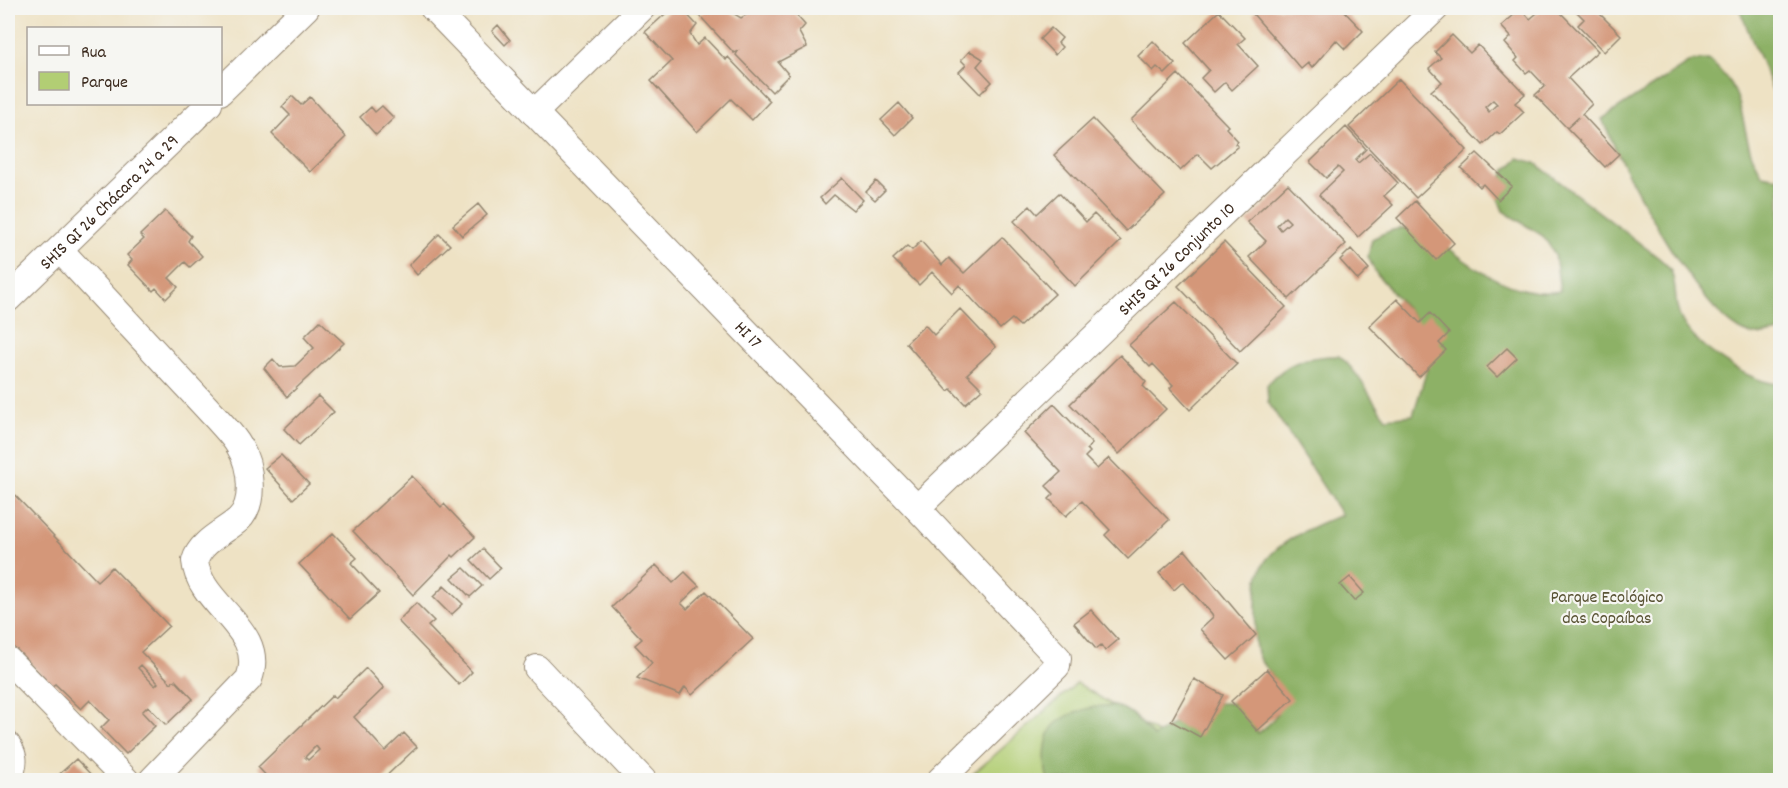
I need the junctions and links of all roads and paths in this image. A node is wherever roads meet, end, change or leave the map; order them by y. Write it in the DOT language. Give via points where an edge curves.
graph roads {
  1 [pos="306,8"];
  2 [pos="433,8"];
  3 [pos="642,8"];
  4 [pos="1436,8"];
  5 [pos="222,90"];
  6 [pos="208,105"];
  7 [pos="534,113"];
  8 [pos="60,250"];
  9 [pos="8,299"];
  10 [pos="917,508"];
  11 [pos="8,660"];
  12 [pos="537,668"];
  13 [pos="8,736"];
  14 [pos="14,780"];
  15 [pos="126,780"];
  16 [pos="152,780"];
  17 [pos="643,780"];
  18 [pos="940,780"];
  1 -- 5 [label="street"];
  2 -- 7 [label="street, HI 17"];
  3 -- 7 [label="street"];
  4 -- 10 [label="street, SHIS QI 26 Conjunto 10"];
  6 -- 8 [label="street, SHIS QI 26 Chácara 24 a 29"];
  7 -- 10 [label="street, HI 17"];
  8 -- 9 [label="street, SHIS QI 26 Chácara 24 a 29"];
  8 -- 16 [label="street" via="219,421 239,445 248,474 246,510 240,519 202,547 195,561 200,578 252,650 255,665 249,680"];
  10 -- 18 [label="street, HI 17" via="1055,655 1057,666"];
  11 -- 15 [label="street"];
  12 -- 17 [label="street"];
  13 -- 14 [label="lane" via="21,758"];
}
